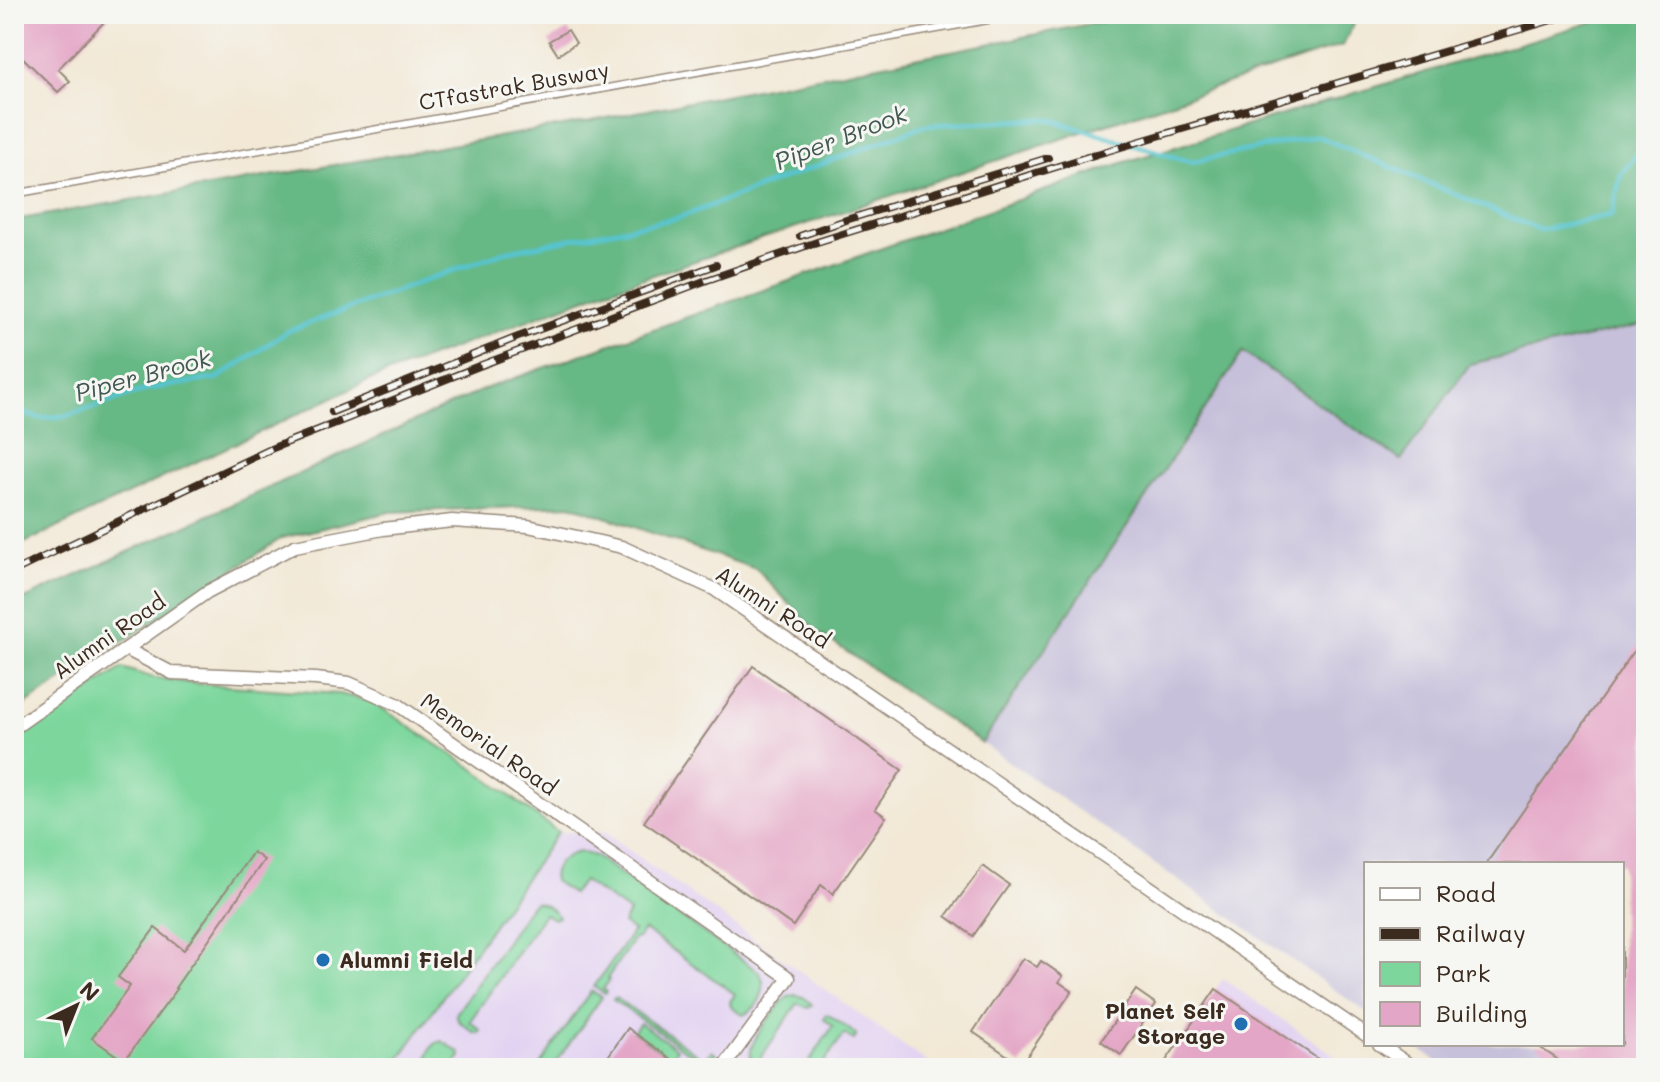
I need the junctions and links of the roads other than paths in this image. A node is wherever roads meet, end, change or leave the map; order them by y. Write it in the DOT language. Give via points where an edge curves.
graph roads {
  1 [pos="1021,14"];
  2 [pos="14,194"];
  3 [pos="126,649"];
  4 [pos="14,728"];
  5 [pos="1364,1034"];
  6 [pos="1382,1046"];
  7 [pos="723,1068"];
  8 [pos="1414,1068"];
  1 -- 2 [label="lane, CTfastrak Busway"];
  3 -- 4 [label="street, Alumni Road"];
  3 -- 5 [label="street, Alumni Road" via="207,592 295,546 452,521 528,526 622,547 714,589"];
  3 -- 7 [label="street, Memorial Road" via="172,673 316,679 371,691 789,978"];
  6 -- 8 [label="street"];
}
